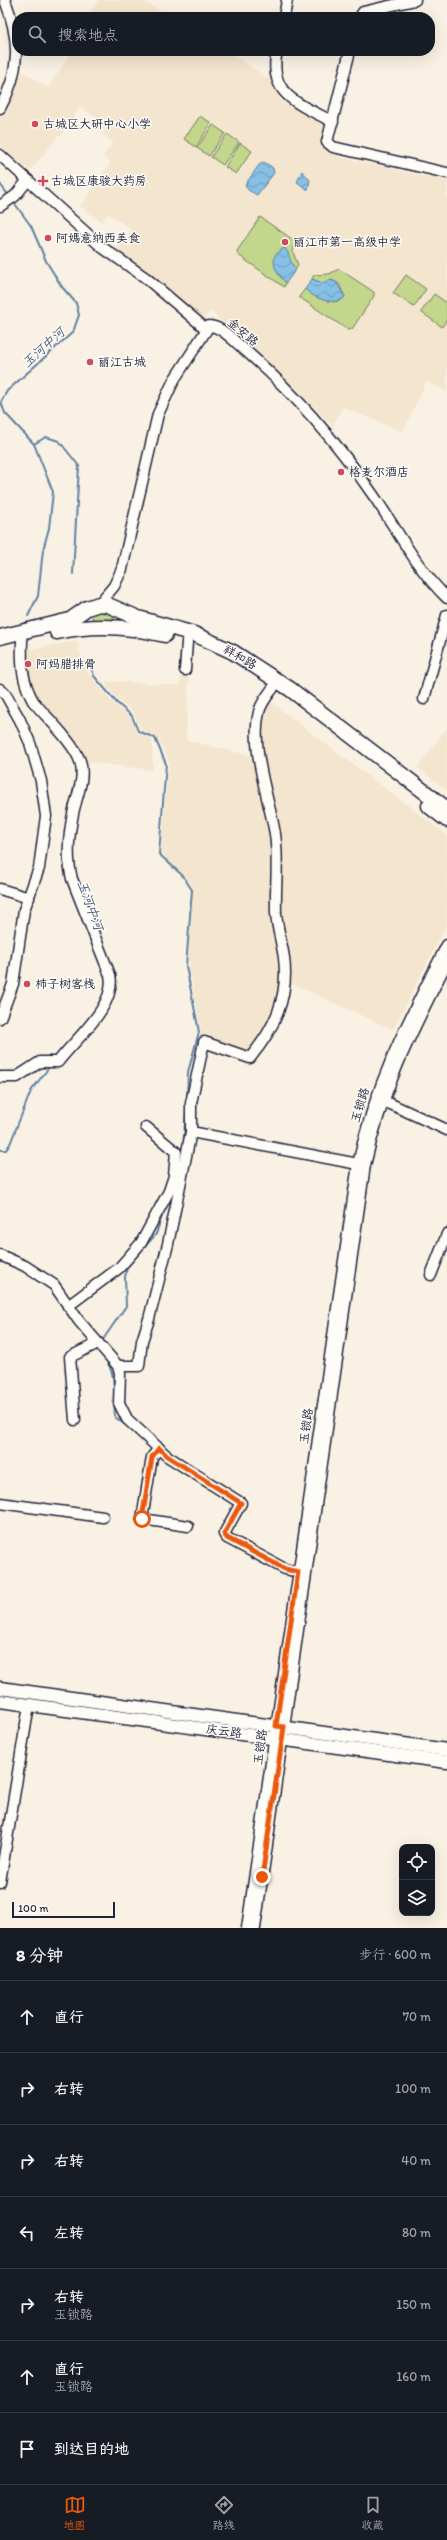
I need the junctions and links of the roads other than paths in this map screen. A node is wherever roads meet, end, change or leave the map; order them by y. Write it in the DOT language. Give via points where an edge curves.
graph roads {
  1 [pos="5,0"];
  2 [pos="287,0"];
  3 [pos="415,0"];
  4 [pos="285,12"];
  5 [pos="363,12"];
  6 [pos="12,23"];
  7 [pos="16,56"];
  8 [pos="276,56"];
  9 [pos="349,56"];
  10 [pos="0,108"];
  11 [pos="333,122"];
  12 [pos="0,155"];
  13 [pos="447,173"];
  14 [pos="28,180"];
  15 [pos="8,201"];
  16 [pos="206,329"];
  17 [pos="447,598"];
  18 [pos="100,604"];
  19 [pos="118,609"];
  20 [pos="84,612"];
  21 [pos="447,615"];
  22 [pos="90,627"];
  23 [pos="116,627"];
  24 [pos="0,637"];
  25 [pos="22,641"];
  26 [pos="187,642"];
  27 [pos="0,646"];
  28 [pos="185,670"];
  29 [pos="273,688"];
  30 [pos="0,689"];
  31 [pos="424,700"];
  32 [pos="447,809"];
  33 [pos="447,820"];
  34 [pos="0,889"];
  35 [pos="29,898"];
  36 [pos="447,945"];
  37 [pos="447,962"];
  38 [pos="0,1018"];
  39 [pos="0,1077"];
  40 [pos="382,1100"];
  41 [pos="146,1127"];
  42 [pos="447,1130"];
  43 [pos="191,1132"];
  44 [pos="358,1164"];
  45 [pos="447,1234"];
  46 [pos="0,1255"];
  47 [pos="431,1275"];
  48 [pos="68,1306"];
  49 [pos="98,1343"];
  50 [pos="118,1366"];
  51 [pos="76,1420"];
  52 [pos="159,1448"];
  53 [pos="0,1503"];
  54 [pos="103,1517"];
  55 [pos="188,1526"];
  56 [pos="298,1572"];
  57 [pos="0,1688"];
  58 [pos="0,1701"];
  59 [pos="29,1705"];
  60 [pos="279,1733"];
  61 [pos="447,1750"];
  62 [pos="447,1762"];
  63 [pos="0,1882"];
  64 [pos="248,1928"];
  65 [pos="255,1928"];
  1 -- 6 [label="street"];
  2 -- 4 [label="street"];
  3 -- 5 [label="street"];
  7 -- 10 [label="street" via="14,78"];
  8 -- 11 [label="street" via="274,71 283,92 299,104"];
  9 -- 11 [label="street"];
  11 -- 13 [label="street" via="327,142 333,147"];
  12 -- 14 [label="street"];
  14 -- 15 [label="street"];
  14 -- 16 [label="street" via="103,248 146,278"];
  16 -- 17 [label="street, 金安路" via="209,326 217,327 231,338 314,417 362,478 422,570"];
  16 -- 18 [label="street" via="174,380 158,414 122,569 114,586"];
  18 -- 19 [label="highway, 祥和路"];
  18 -- 20 [label="highway"];
  19 -- 23 [label="highway"];
  19 -- 32 [label="highway, 祥和路" via="138,618 194,634 246,659 290,689"];
  20 -- 22 [label="highway" via="83,620"];
  20 -- 24 [label="highway" via="70,620"];
  21 -- 31 [label="street"];
  22 -- 23 [label="highway, 祥和路"];
  22 -- 25 [label="highway, 祥和路"];
  23 -- 26 [label="highway, 祥和路" via="151,632"];
  25 -- 27 [label="highway, 祥和路"];
  25 -- 39 [label="street" via="21,669 29,694 80,762 82,778 69,840 69,864 110,975 110,991 101,1010 58,1062 40,1062 17,1076"];
  26 -- 28 [label="street"];
  26 -- 29 [label="highway, 祥和路" via="229,660"];
  29 -- 33 [label="highway, 祥和路"];
  29 -- 43 [label="street" via="259,710 258,743 275,835 278,882 276,914 285,972 283,1000 276,1020 250,1058 204,1042 191,1102"];
  30 -- 35 [label="street" via="20,720 30,743 44,795 46,816 42,845"];
  34 -- 35 [label="street"];
  35 -- 38 [label="street" via="24,910 13,984"];
  36 -- 44 [label="street, 玉锁路" via="385,1070 370,1113"];
  37 -- 40 [label="street, 玉锁路" via="400,1055"];
  40 -- 42 [label="street"];
  40 -- 60 [label="street, 玉锁路" via="369,1147 359,1202"];
  41 -- 48 [label="street" via="176,1152 174,1176 169,1191 147,1233 130,1257 112,1274"];
  43 -- 44 [label="street"];
  43 -- 50 [label="street" via="166,1251 142,1340 139,1366"];
  44 -- 56 [label="street, 玉锁路"];
  45 -- 47 [label="street"];
  46 -- 48 [label="street" via="24,1266 54,1285"];
  48 -- 49 [label="street"];
  49 -- 50 [label="street"];
  49 -- 51 [label="street" via="70,1357"];
  50 -- 52 [label="street" via="119,1403 122,1412"];
  52 -- 55 [label="street" via="152,1457 142,1519"];
  52 -- 56 [label="street" via="167,1456 241,1503 224,1534 227,1538 285,1569"];
  53 -- 54 [label="street"];
  56 -- 60 [label="street, 玉锁路"];
  57 -- 60 [label="main road, 庆云路"];
  58 -- 59 [label="main road, 庆云路"];
  59 -- 60 [label="main road, 庆云路"];
  59 -- 63 [label="street"];
  60 -- 61 [label="main road, 庆云路"];
  60 -- 62 [label="main road, 庆云路"];
  60 -- 64 [label="street, 玉锁路"];
  60 -- 65 [label="street, 玉锁路"];
}
